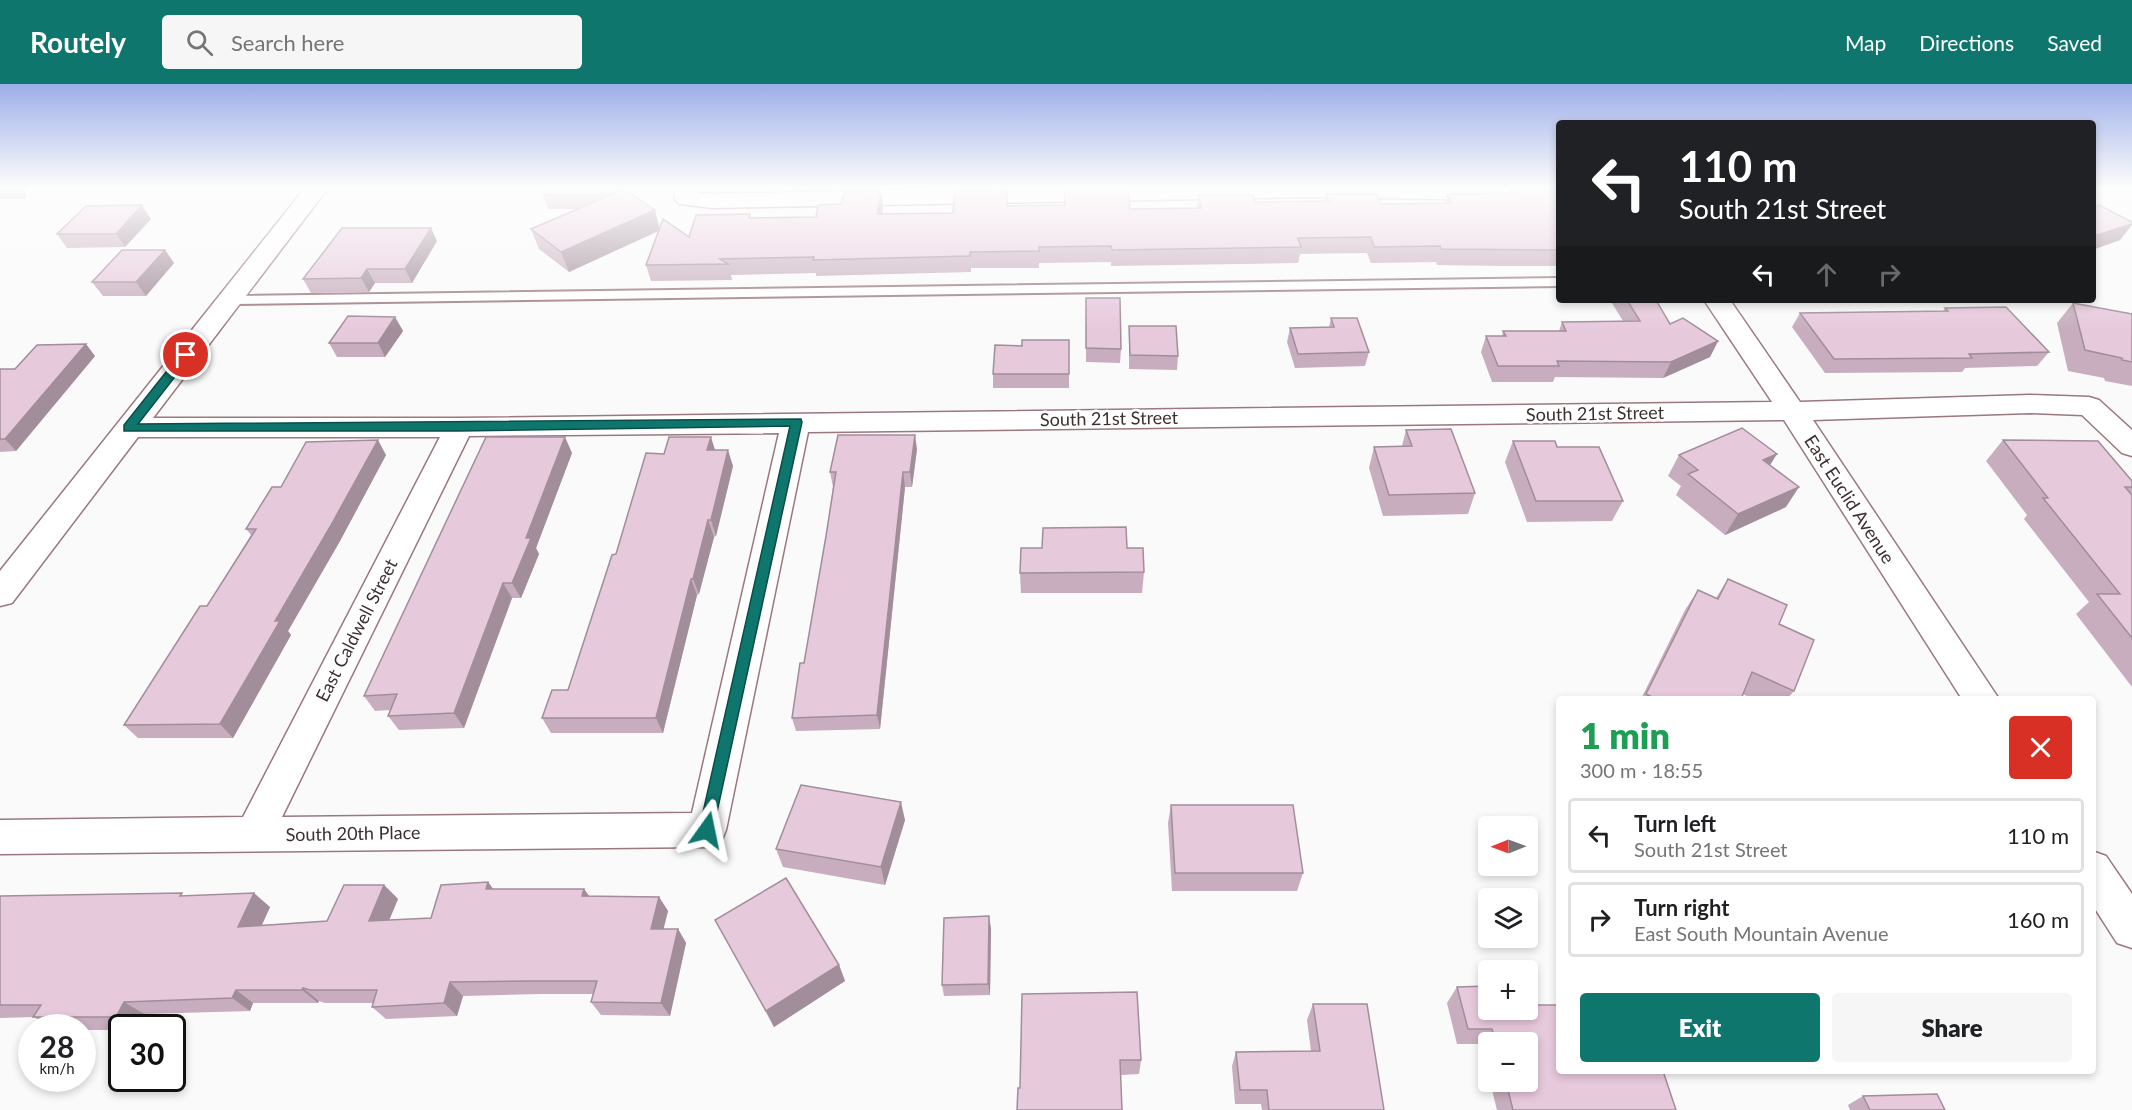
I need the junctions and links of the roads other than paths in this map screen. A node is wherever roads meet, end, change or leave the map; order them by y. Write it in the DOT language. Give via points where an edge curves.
graph roads {
  1 [pos="280,236"];
  2 [pos="1556,282"];
  3 [pos="230,300"];
  4 [pos="1719,303"];
  5 [pos="1792,411"];
  6 [pos="796,422"];
  7 [pos="459,427"];
  8 [pos="128,428"];
  9 [pos="2132,446"];
  10 [pos="0,594"];
  11 [pos="1979,696"];
  12 [pos="254,834"];
  13 [pos="0,837"];
  14 [pos="2096,875"];
  15 [pos="2132,929"];
  1 -- 3 [label="street"];
  2 -- 3 [label="lane"];
  3 -- 8 [label="street"];
  4 -- 5 [label="street, East Euclid Avenue"];
  5 -- 6 [label="street, South 21st Street"];
  5 -- 9 [label="street, South 21st Street" via="2089,406"];
  5 -- 11 [label="street, East Euclid Avenue"];
  6 -- 7 [label="street, South 21st Street"];
  6 -- 12 [label="street, South 20th Place" via="707,830"];
  7 -- 8 [label="street, South 21st Street"];
  7 -- 12 [label="street, East Caldwell Street"];
  8 -- 10 [label="street"];
  12 -- 13 [label="street, South 20th Place"];
  14 -- 15 [label="street"];
}
